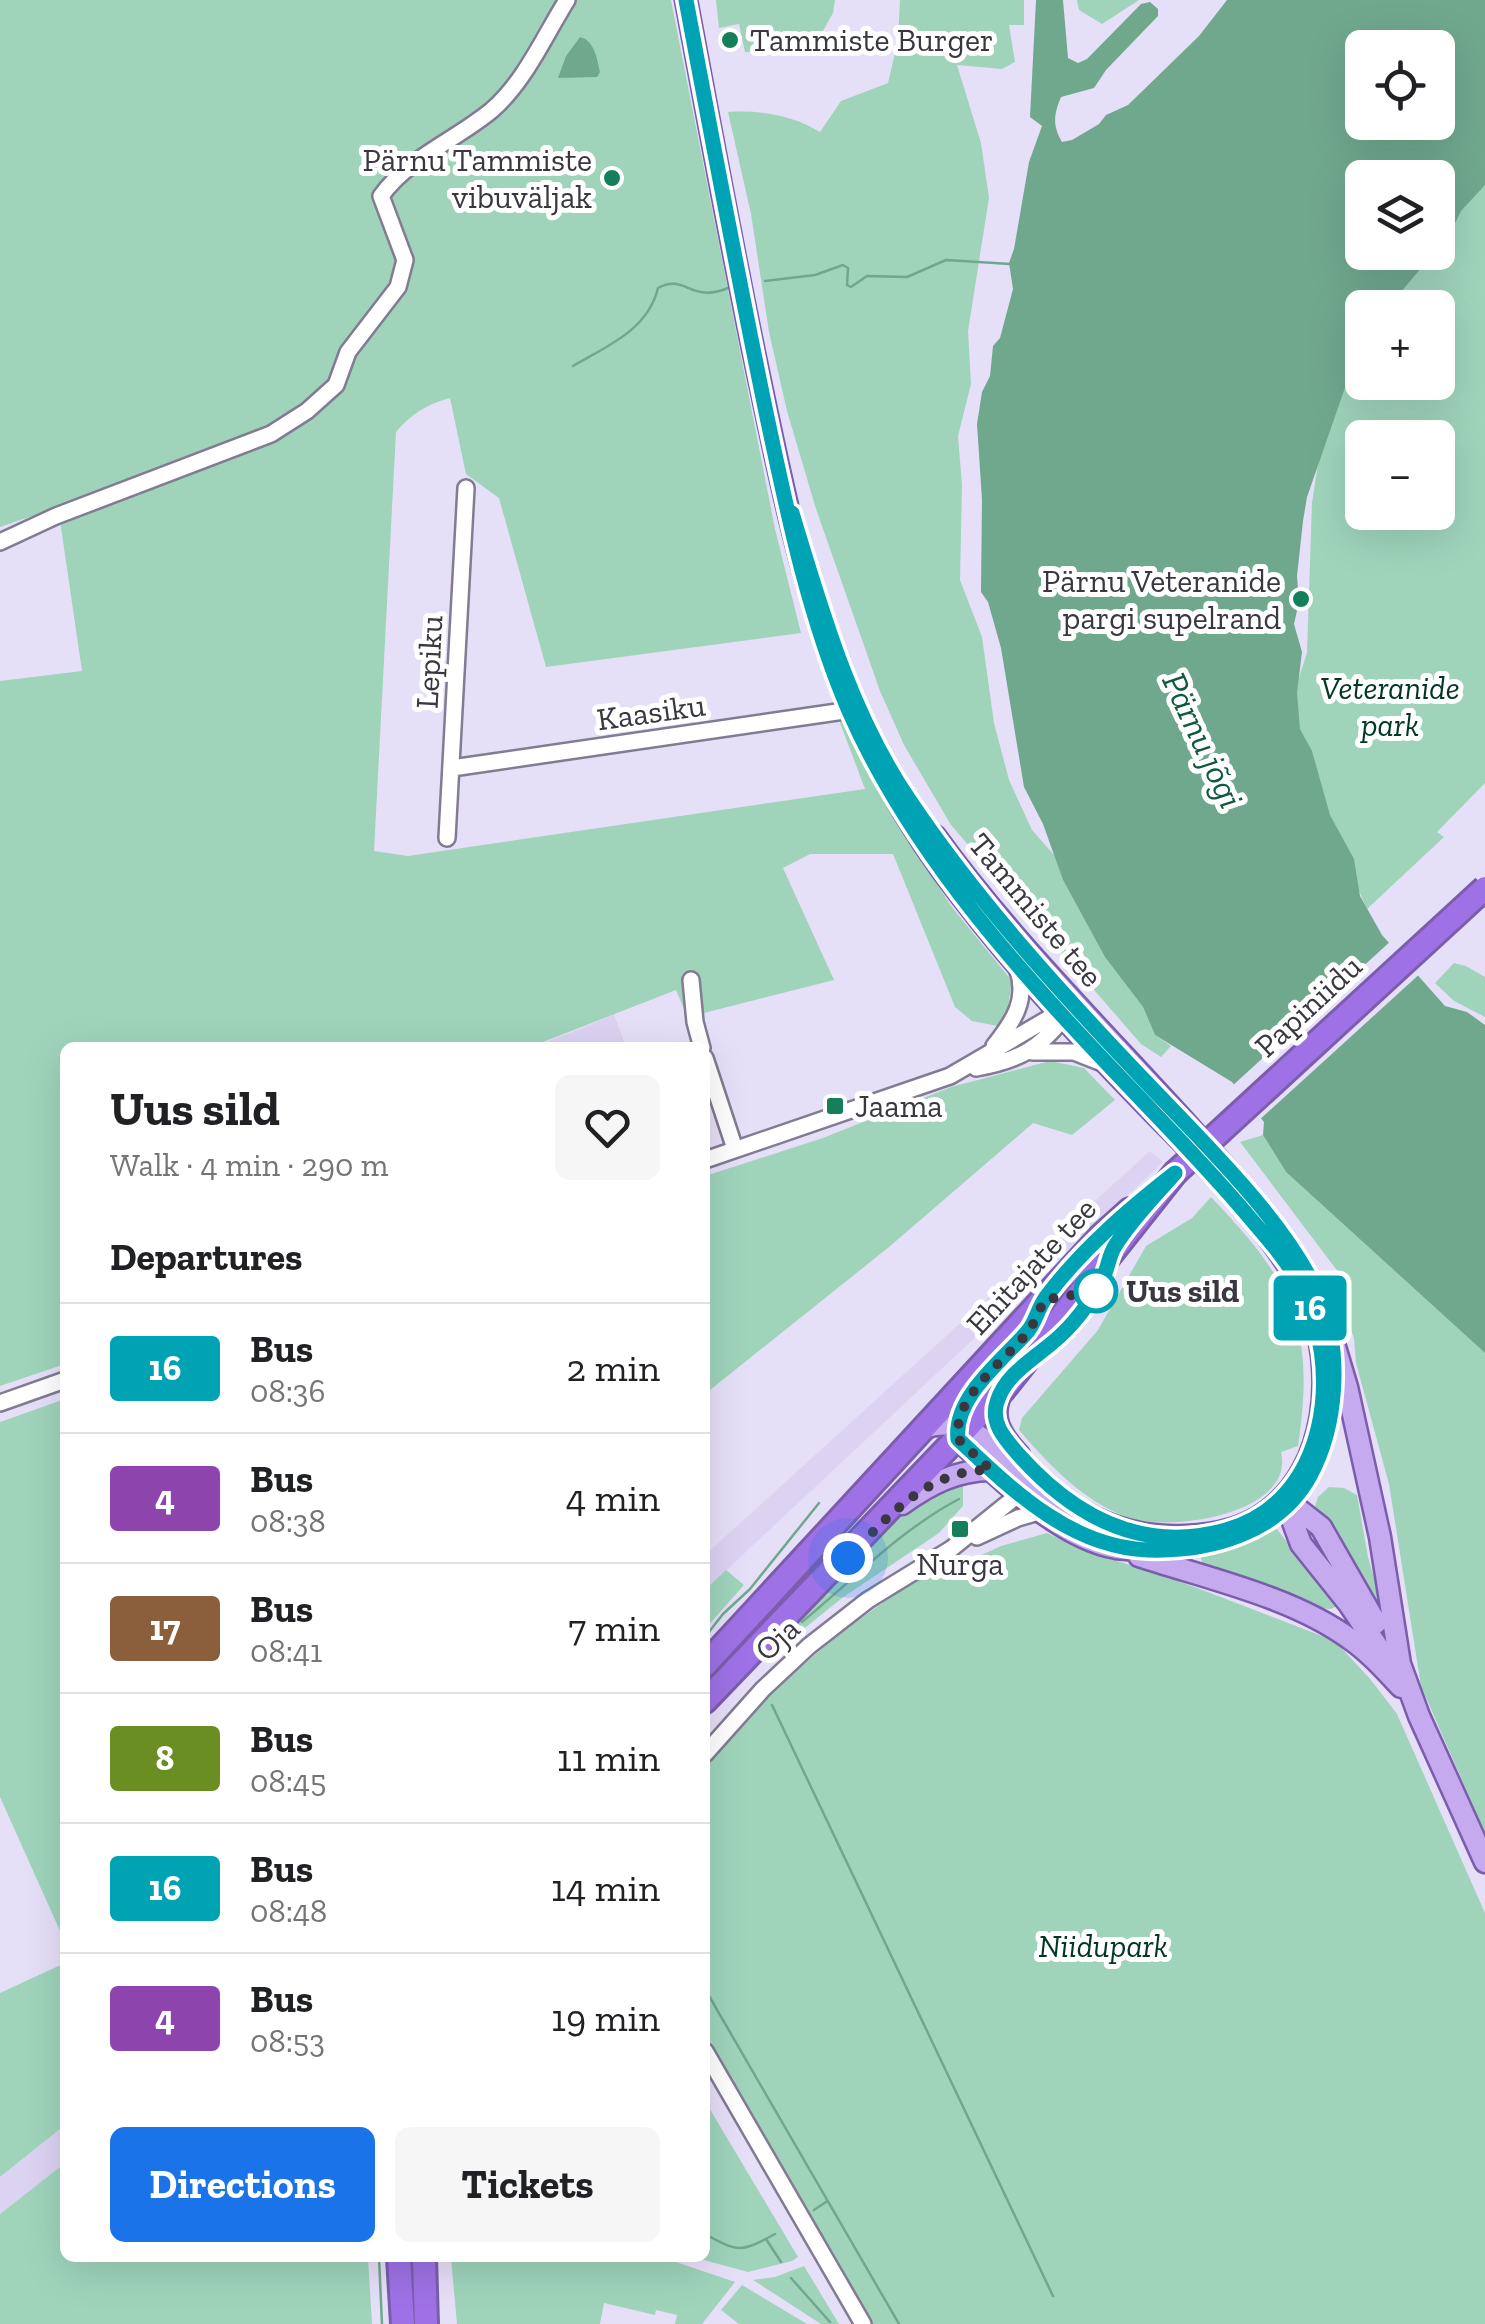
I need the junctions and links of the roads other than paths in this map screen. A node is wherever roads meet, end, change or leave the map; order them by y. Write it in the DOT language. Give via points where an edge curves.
graph roads {
  1 [pos="566,0"];
  2 [pos="686,0"];
  3 [pos="466,488"];
  4 [pos="0,542"];
  5 [pos="854,710"];
  6 [pos="452,768"];
  7 [pos="447,838"];
  8 [pos="1485,888"];
  9 [pos="1011,955"];
  10 [pos="691,980"];
  11 [pos="1066,1011"];
  12 [pos="700,1042"];
  13 [pos="1028,1053"];
  14 [pos="986,1056"];
  15 [pos="1111,1068"];
  16 [pos="962,1070"];
  17 [pos="710,1073"];
  18 [pos="736,1150"];
  19 [pos="710,1158"];
  20 [pos="1175,1173"];
  21 [pos="1044,1300"];
  22 [pos="1331,1332"];
  23 [pos="60,1382"];
  24 [pos="1003,1390"];
  25 [pos="0,1404"];
  26 [pos="924,1428"];
  27 [pos="960,1431"];
  28 [pos="991,1470"];
  29 [pos="1020,1494"];
  30 [pos="1287,1503"];
  31 [pos="1071,1505"];
  32 [pos="1042,1511"];
  33 [pos="1114,1548"];
  34 [pos="950,1549"];
  35 [pos="1353,1581"];
  36 [pos="1274,1602"];
  37 [pos="1349,1604"];
  38 [pos="785,1614"];
  39 [pos="710,1660"];
  40 [pos="1400,1664"];
  41 [pos="1401,1687"];
  42 [pos="710,1696"];
  43 [pos="1419,1716"];
  44 [pos="710,1748"];
  45 [pos="1485,1862"];
  46 [pos="710,2060"];
  47 [pos="399,2262"];
  48 [pos="424,2262"];
  49 [pos="403,2324"];
  50 [pos="426,2324"];
  51 [pos="863,2324"];
  1 -- 4 [label="street" via="514,88 396,174 381,196 406,260 398,288 348,352 336,384 271,434"];
  2 -- 5 [label="main road, Tammiste tee" via="780,476"];
  3 -- 6 [label="street, Lepiku"];
  5 -- 6 [label="street, Kaasiku"];
  5 -- 9 [label="main road, Tammiste tee" via="903,812"];
  5 -- 11 [label="main road, Tammiste tee" via="907,798"];
  6 -- 7 [label="street, Lepiku"];
  8 -- 20 [label="highway, Papiniidu, bridge"];
  9 -- 11 [label="main road, Tammiste tee"];
  9 -- 14 [label="street" via="1022,983 1019,1008"];
  10 -- 12 [label="street"];
  11 -- 13 [label="street"];
  11 -- 14 [label="street"];
  11 -- 15 [label="main road, Tammiste tee"];
  11 -- 22 [label="main road, Tammiste tee" via="1212,1150 1313,1283"];
  13 -- 15 [label="street" via="1074,1052"];
  13 -- 16 [label="street"];
  14 -- 16 [label="street"];
  15 -- 30 [label="main road, Tammiste tee" via="1266,1237 1311,1309 1322,1360 1322,1412"];
  16 -- 18 [label="street"];
  17 -- 18 [label="street"];
  18 -- 19 [label="street"];
  20 -- 21 [label="highway, Ehitajate tee" via="1101,1236"];
  20 -- 24 [label="highway, Ehitajate tee"];
  21 -- 26 [label="highway, Ehitajate tee"];
  21 -- 27 [label="main road" via="1032,1327 962,1410"];
  22 -- 30 [label="main road" via="1328,1426 1311,1474"];
  22 -- 40 [label="main road" via="1380,1538"];
  23 -- 25 [label="street"];
  24 -- 27 [label="highway, Ehitajate tee"];
  24 -- 31 [label="main road" via="997,1426"];
  26 -- 27 [label="main road" via="938,1423"];
  26 -- 39 [label="highway, Ehitajate tee"];
  27 -- 28 [label="main road"];
  27 -- 31 [label="main road"];
  27 -- 38 [label="highway, Ehitajate tee"];
  28 -- 29 [label="main road"];
  28 -- 38 [label="main road" via="965,1470 913,1496 802,1606"];
  29 -- 31 [label="street" via="1035,1492"];
  29 -- 32 [label="main road"];
  29 -- 34 [label="street, Oja"];
  30 -- 31 [label="main road" via="1222,1532 1180,1537 1132,1531"];
  30 -- 33 [label="main road" via="1254,1531 1214,1543"];
  30 -- 35 [label="main road" via="1320,1527"];
  30 -- 37 [label="main road" via="1301,1544"];
  32 -- 33 [label="main road"];
  32 -- 34 [label="street, Oja"];
  33 -- 36 [label="main road"];
  34 -- 44 [label="street, Oja" via="809,1646"];
  35 -- 37 [label="main road"];
  35 -- 40 [label="main road"];
  36 -- 37 [label="main road" via="1335,1616"];
  36 -- 41 [label="main road" via="1348,1637"];
  37 -- 41 [label="main road"];
  38 -- 42 [label="highway, Ehitajate tee"];
  40 -- 43 [label="main road"];
  41 -- 43 [label="main road"];
  43 -- 45 [label="main road"];
  46 -- 51 [label="street"];
  47 -- 49 [label="highway"];
  48 -- 50 [label="highway"];
}
